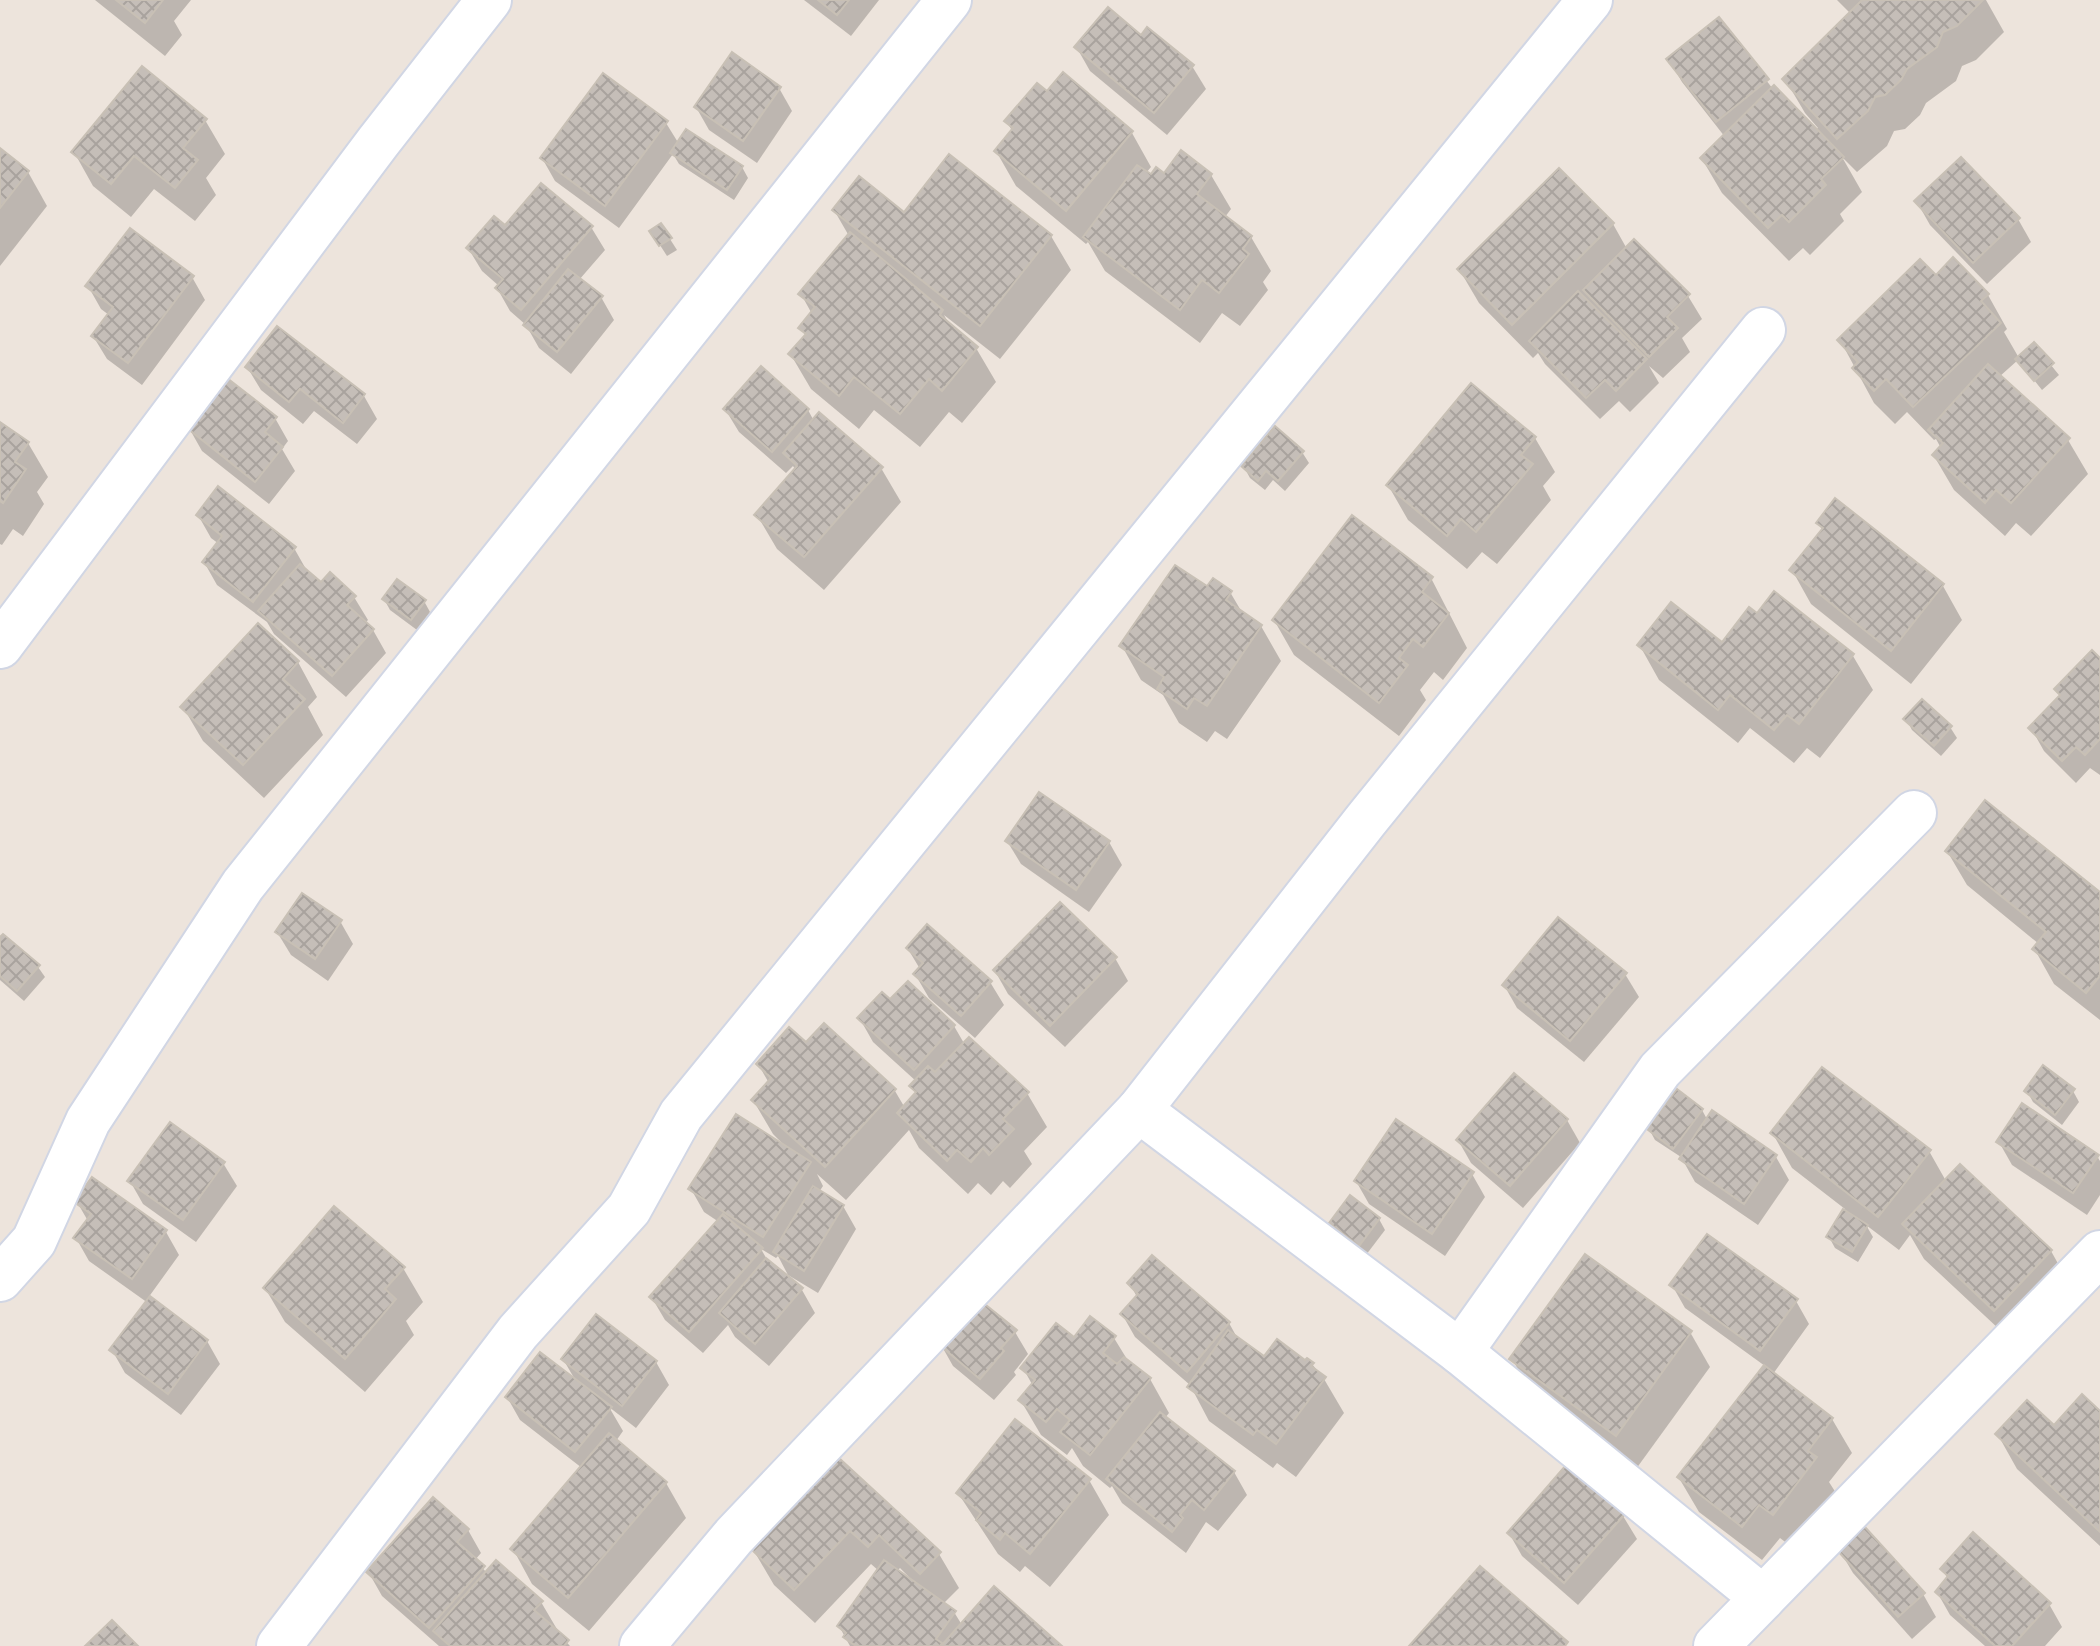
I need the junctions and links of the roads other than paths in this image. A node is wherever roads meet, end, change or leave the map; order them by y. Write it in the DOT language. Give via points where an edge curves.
graph roads {
  1 [pos="489,0"];
  2 [pos="949,0"];
  3 [pos="1590,0"];
  4 [pos="1763,330"];
  5 [pos="0,646"];
  6 [pos="1914,813"];
  7 [pos="1139,1110"];
  8 [pos="2100,1253"];
  9 [pos="0,1279"];
  10 [pos="1460,1352"];
  11 [pos="1763,1598"];
  12 [pos="279,1646"];
  13 [pos="642,1646"];
  14 [pos="1716,1646"];
  1 -- 5 [label="street"];
  2 -- 9 [label="street" via="243,885 88,1121 34,1241"];
  3 -- 12 [label="street" via="681,1115 629,1209 518,1332"];
  4 -- 7 [label="street"];
  6 -- 10 [label="street" via="1660,1070"];
  7 -- 10 [label="street"];
  7 -- 13 [label="street" via="734,1536"];
  8 -- 11 [label="street"];
  10 -- 11 [label="street"];
  11 -- 14 [label="street"];
}
